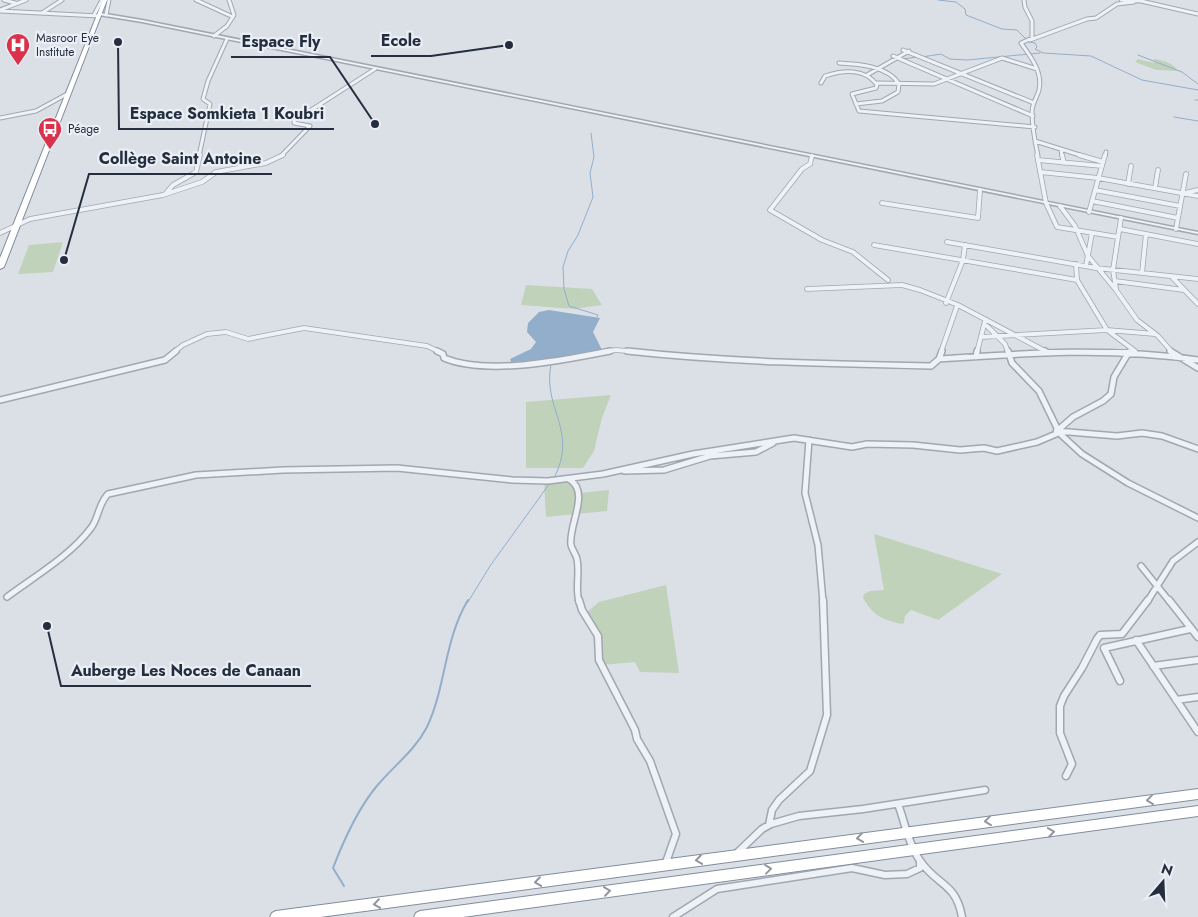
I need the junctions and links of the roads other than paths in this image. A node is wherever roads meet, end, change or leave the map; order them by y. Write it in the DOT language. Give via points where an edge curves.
graph roads {
  1 [pos="4,0"];
  2 [pos="26,0"];
  3 [pos="62,0"];
  4 [pos="105,0"];
  5 [pos="196,0"];
  6 [pos="229,0"];
  7 [pos="1024,0"];
  8 [pos="1121,0"];
  9 [pos="1134,2"];
  10 [pos="16,3"];
  11 [pos="0,10"];
  12 [pos="42,14"];
  13 [pos="1198,14"];
  14 [pos="100,15"];
  15 [pos="233,16"];
  16 [pos="214,36"];
  17 [pos="227,39"];
  18 [pos="1029,40"];
  19 [pos="904,50"];
  20 [pos="910,51"];
  21 [pos="895,57"];
  22 [pos="839,64"];
  23 [pos="375,69"];
  24 [pos="878,69"];
  25 [pos="1037,69"];
  26 [pos="962,74"];
  27 [pos="867,75"];
  28 [pos="946,79"];
  29 [pos="821,83"];
  30 [pos="877,83"];
  31 [pos="900,84"];
  32 [pos="69,93"];
  33 [pos="1034,103"];
  34 [pos="856,104"];
  35 [pos="1032,116"];
  36 [pos="0,117"];
  37 [pos="1035,127"];
  38 [pos="1035,141"];
  39 [pos="1061,149"];
  40 [pos="1106,152"];
  41 [pos="812,156"];
  42 [pos="1038,160"];
  43 [pos="1064,163"];
  44 [pos="1102,164"];
  45 [pos="1131,166"];
  46 [pos="1158,170"];
  47 [pos="1040,172"];
  48 [pos="1186,174"];
  49 [pos="1098,178"];
  50 [pos="1128,184"];
  51 [pos="1155,188"];
  52 [pos="980,190"];
  53 [pos="1095,190"];
  54 [pos="1198,190"];
  55 [pos="1182,193"];
  56 [pos="163,195"];
  57 [pos="1198,196"];
  58 [pos="1092,201"];
  59 [pos="882,203"];
  60 [pos="1046,203"];
  61 [pos="1060,206"];
  62 [pos="1180,206"];
  63 [pos="1089,212"];
  64 [pos="1121,218"];
  65 [pos="1178,218"];
  66 [pos="18,223"];
  67 [pos="1176,228"];
  68 [pos="1120,229"];
  69 [pos="1076,230"];
  70 [pos="0,233"];
  71 [pos="1092,233"];
  72 [pos="1198,233"];
  73 [pos="1146,234"];
  74 [pos="1118,237"];
  75 [pos="947,242"];
  76 [pos="1198,244"];
  77 [pos="874,245"];
  78 [pos="965,245"];
  79 [pos="1088,256"];
  80 [pos="963,260"];
  81 [pos="1076,264"];
  82 [pos="1086,266"];
  83 [pos="0,267"];
  84 [pos="1096,268"];
  85 [pos="1113,270"];
  86 [pos="1142,273"];
  87 [pos="1171,276"];
  88 [pos="1198,279"];
  89 [pos="888,280"];
  90 [pos="1077,280"];
  91 [pos="1115,281"];
  92 [pos="808,289"];
  93 [pos="1116,290"];
  94 [pos="1184,290"];
  95 [pos="1189,295"];
  96 [pos="1198,296"];
  97 [pos="946,302"];
  98 [pos="1198,304"];
  99 [pos="958,306"];
  100 [pos="986,324"];
  101 [pos="1107,330"];
  102 [pos="1155,334"];
  103 [pos="998,336"];
  104 [pos="1012,336"];
  105 [pos="981,337"];
  106 [pos="1129,352"];
  107 [pos="1136,352"];
  108 [pos="1048,354"];
  109 [pos="1008,355"];
  110 [pos="1176,356"];
  111 [pos="976,357"];
  112 [pos="938,359"];
  113 [pos="1198,360"];
  114 [pos="1198,368"];
  115 [pos="0,400"];
  116 [pos="1057,431"];
  117 [pos="780,440"];
  118 [pos="809,440"];
  119 [pos="1198,449"];
  120 [pos="618,470"];
  121 [pos="568,478"];
  122 [pos="1198,518"];
  123 [pos="1198,542"];
  124 [pos="1141,566"];
  125 [pos="1157,587"];
  126 [pos="7,597"];
  127 [pos="1190,629"];
  128 [pos="1198,637"];
  129 [pos="1136,640"];
  130 [pos="1198,660"];
  131 [pos="1153,666"];
  132 [pos="1120,680"];
  133 [pos="1198,697"];
  134 [pos="1176,700"];
  135 [pos="1198,732"];
  136 [pos="1066,776"];
  137 [pos="985,790"];
  138 [pos="1198,794"];
  139 [pos="898,804"];
  140 [pos="1198,811"];
  141 [pos="769,825"];
  142 [pos="909,832"];
  143 [pos="735,855"];
  144 [pos="918,856"];
  145 [pos="665,865"];
  146 [pos="276,917"];
  147 [pos="420,917"];
  148 [pos="673,917"];
  149 [pos="962,917"];
  1 -- 10 [label="street"];
  2 -- 10 [label="street"];
  3 -- 12 [label="street"];
  4 -- 14 [label="highway"];
  5 -- 15 [label="street"];
  6 -- 15 [label="street"];
  7 -- 18 [label="street" via="1033,26"];
  8 -- 9 [label="street"];
  9 -- 13 [label="street"];
  9 -- 18 [label="street" via="1117,4 1095,19"];
  10 -- 11 [label="street"];
  11 -- 12 [label="street"];
  12 -- 14 [label="street"];
  14 -- 16 [label="street"];
  14 -- 32 [label="highway"];
  15 -- 16 [label="street" via="228,26"];
  16 -- 17 [label="street"];
  17 -- 23 [label="street"];
  17 -- 56 [label="street" via="206,81 203,98 210,104 196,172"];
  18 -- 25 [label="street" via="1021,43"];
  19 -- 20 [label="street"];
  20 -- 21 [label="street"];
  20 -- 26 [label="street"];
  21 -- 24 [label="street"];
  21 -- 28 [label="street"];
  22 -- 24 [label="street"];
  23 -- 41 [label="street"];
  23 -- 56 [label="street" via="294,121 310,126 282,156 262,164 216,172 202,182"];
  24 -- 27 [label="street"];
  24 -- 31 [label="street" via="893,76"];
  25 -- 26 [label="street" via="1002,58"];
  25 -- 33 [label="street" via="1039,91"];
  26 -- 28 [label="street"];
  26 -- 33 [label="street"];
  27 -- 29 [label="street" via="836,72 825,76"];
  27 -- 30 [label="street"];
  28 -- 31 [label="street" via="934,84"];
  28 -- 35 [label="street"];
  30 -- 31 [label="street"];
  30 -- 34 [label="street" via="872,90 852,94"];
  31 -- 34 [label="street" via="898,92 889,98"];
  32 -- 36 [label="street" via="36,111"];
  32 -- 66 [label="highway"];
  33 -- 35 [label="street"];
  34 -- 37 [label="street" via="859,111"];
  35 -- 37 [label="street"];
  37 -- 38 [label="street"];
  38 -- 39 [label="street"];
  38 -- 42 [label="street"];
  39 -- 43 [label="street"];
  39 -- 44 [label="street"];
  40 -- 44 [label="street"];
  41 -- 52 [label="street"];
  41 -- 89 [label="street" via="810,164 802,169 770,210 822,240 853,252"];
  42 -- 43 [label="street"];
  42 -- 47 [label="street"];
  43 -- 44 [label="street"];
  44 -- 49 [label="street"];
  45 -- 50 [label="street"];
  46 -- 51 [label="street"];
  47 -- 49 [label="street"];
  47 -- 60 [label="street"];
  48 -- 55 [label="street"];
  49 -- 50 [label="street"];
  49 -- 53 [label="street"];
  50 -- 51 [label="street"];
  51 -- 55 [label="street"];
  52 -- 59 [label="street" via="978,218"];
  52 -- 60 [label="street"];
  53 -- 58 [label="street"];
  53 -- 62 [label="street"];
  54 -- 55 [label="street"];
  55 -- 57 [label="street"];
  55 -- 62 [label="street"];
  56 -- 66 [label="street"];
  58 -- 63 [label="street"];
  58 -- 65 [label="street"];
  60 -- 61 [label="street"];
  60 -- 69 [label="street" via="1057,227"];
  61 -- 63 [label="street"];
  61 -- 69 [label="street"];
  62 -- 65 [label="street"];
  63 -- 64 [label="street"];
  64 -- 67 [label="street"];
  64 -- 68 [label="street"];
  65 -- 67 [label="street"];
  66 -- 70 [label="street"];
  66 -- 83 [label="highway"];
  67 -- 72 [label="street"];
  68 -- 73 [label="street"];
  68 -- 74 [label="street"];
  69 -- 71 [label="street"];
  69 -- 79 [label="street"];
  71 -- 74 [label="street"];
  71 -- 79 [label="street"];
  73 -- 76 [label="street"];
  73 -- 86 [label="street"];
  74 -- 85 [label="street"];
  75 -- 78 [label="street"];
  77 -- 80 [label="street"];
  78 -- 80 [label="street"];
  78 -- 81 [label="street"];
  79 -- 82 [label="street"];
  79 -- 84 [label="street"];
  80 -- 90 [label="street"];
  80 -- 97 [label="street"];
  81 -- 82 [label="street"];
  81 -- 90 [label="street"];
  82 -- 84 [label="street"];
  84 -- 85 [label="street"];
  84 -- 93 [label="street"];
  85 -- 86 [label="street"];
  85 -- 91 [label="street"];
  86 -- 87 [label="street"];
  87 -- 88 [label="street"];
  87 -- 94 [label="street"];
  90 -- 101 [label="street"];
  91 -- 93 [label="street"];
  91 -- 94 [label="street"];
  92 -- 97 [label="street" via="902,285"];
  93 -- 102 [label="street" via="1137,320"];
  94 -- 95 [label="street"];
  95 -- 96 [label="street"];
  95 -- 98 [label="street"];
  97 -- 99 [label="street"];
  99 -- 100 [label="street"];
  99 -- 112 [label="street"];
  100 -- 103 [label="street"];
  100 -- 104 [label="street"];
  100 -- 105 [label="street"];
  101 -- 102 [label="street"];
  101 -- 104 [label="street"];
  101 -- 107 [label="street"];
  102 -- 110 [label="street"];
  103 -- 104 [label="street"];
  103 -- 105 [label="street"];
  103 -- 109 [label="street"];
  104 -- 108 [label="street"];
  105 -- 111 [label="street"];
  106 -- 107 [label="street"];
  106 -- 108 [label="street"];
  106 -- 116 [label="street" via="1112,380 1111,394 1100,404 1076,414"];
  107 -- 110 [label="street"];
  108 -- 109 [label="street"];
  109 -- 111 [label="street"];
  109 -- 116 [label="street" via="1018,371 1039,391"];
  110 -- 113 [label="street"];
  110 -- 114 [label="street"];
  111 -- 112 [label="street"];
  112 -- 115 [label="street" via="931,366 800,363 679,357 616,350 528,364 480,366 451,362 427,346 304,328 248,339 226,332 206,334 183,345 165,360"];
  116 -- 118 [label="street" via="1037,442 997,451 913,445 867,444 852,447"];
  116 -- 119 [label="street" via="1117,436 1142,433 1162,436"];
  116 -- 122 [label="street" via="1082,454 1128,483"];
  117 -- 118 [label="street"];
  117 -- 120 [label="street"];
  117 -- 120 [label="street" via="756,452 710,456 664,470"];
  118 -- 141 [label="street" via="804,482 821,575 819,588 824,606 827,715 810,771 772,810"];
  120 -- 121 [label="street"];
  121 -- 126 [label="street" via="512,480 451,472 372,468 196,475 108,494 102,500 93,526 82,539"];
  121 -- 145 [label="street" via="579,493 571,544 577,559 577,595 598,636 599,660 650,761 676,834"];
  123 -- 125 [label="street" via="1172,561"];
  124 -- 125 [label="street"];
  125 -- 127 [label="street"];
  125 -- 136 [label="street" via="1122,634 1100,635 1091,644 1082,668 1061,702 1059,729 1072,764"];
  127 -- 128 [label="street"];
  127 -- 129 [label="street"];
  129 -- 131 [label="street"];
  129 -- 132 [label="street" via="1107,646 1104,650"];
  130 -- 131 [label="street"];
  131 -- 134 [label="street"];
  133 -- 134 [label="street"];
  134 -- 135 [label="street"];
  137 -- 139 [label="street"];
  138 -- 142 [label="highway, one-way"];
  139 -- 141 [label="street" via="799,816"];
  139 -- 142 [label="street"];
  144 -- 140 [label="highway, one-way"];
  141 -- 143 [label="street"];
  142 -- 143 [label="highway, one-way"];
  142 -- 144 [label="street"];
  143 -- 145 [label="highway, one-way"];
  147 -- 144 [label="highway, one-way"];
  144 -- 148 [label="street" via="920,868 907,874 885,875 852,868 717,889 704,894 684,912"];
  144 -- 149 [label="street" via="952,889"];
  145 -- 146 [label="highway, one-way"];
}
